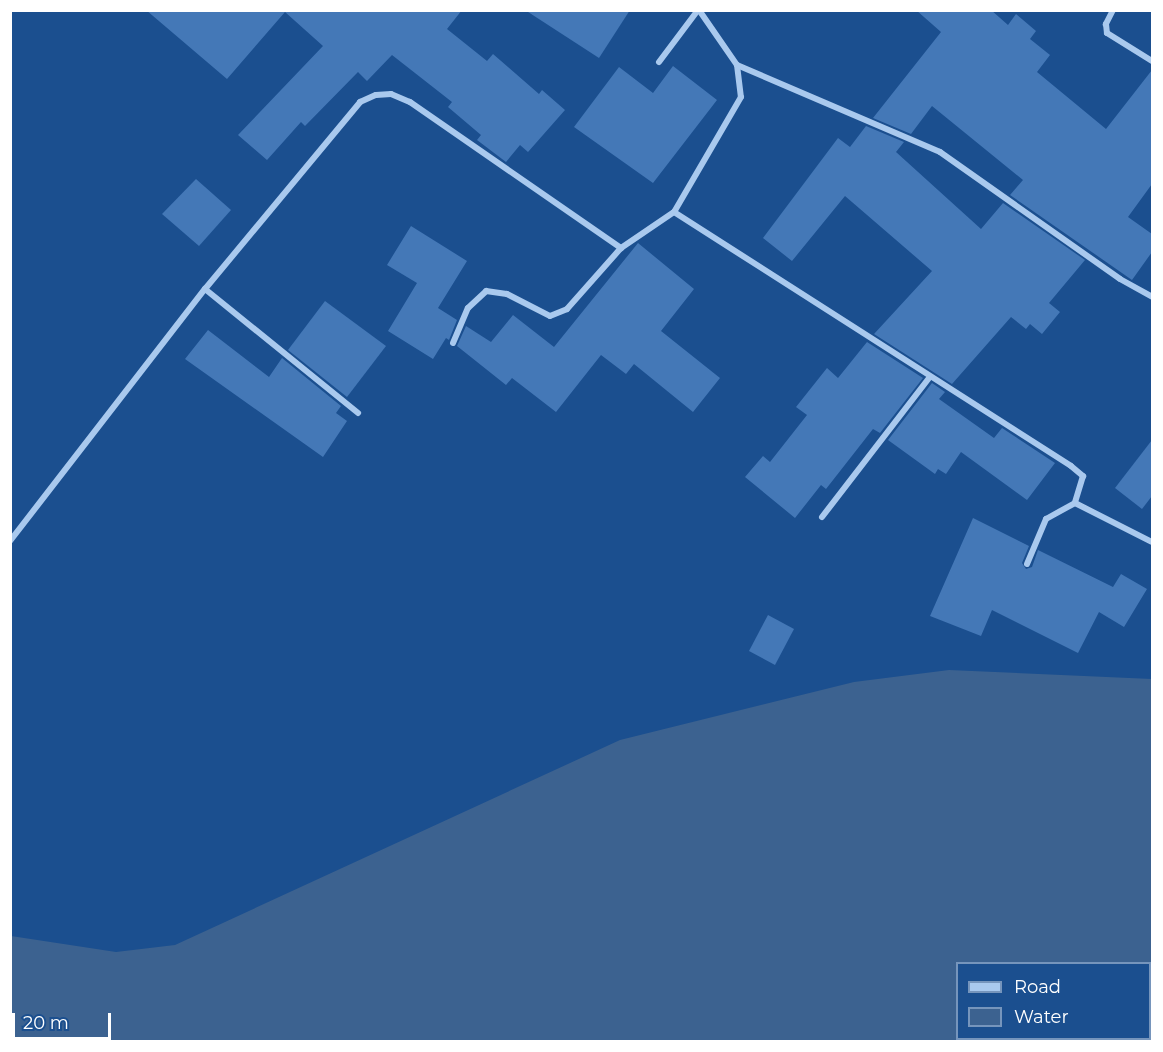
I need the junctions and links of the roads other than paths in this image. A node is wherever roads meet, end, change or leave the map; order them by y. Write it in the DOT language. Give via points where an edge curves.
graph roads {
  1 [pos="699,10"];
  2 [pos="1113,10"];
  3 [pos="1152,61"];
  4 [pos="659,62"];
  5 [pos="737,65"];
  6 [pos="674,212"];
  7 [pos="621,248"];
  8 [pos="205,289"];
  9 [pos="1152,297"];
  10 [pos="453,343"];
  11 [pos="930,377"];
  12 [pos="358,413"];
  13 [pos="1075,503"];
  14 [pos="822,518"];
  15 [pos="10,541"];
  16 [pos="1152,542"];
  17 [pos="1027,564"];
  1 -- 4 [label="street"];
  1 -- 5 [label="street"];
  2 -- 3 [label="street" via="1106,24 1107,33"];
  5 -- 6 [label="street" via="741,98"];
  5 -- 9 [label="street" via="940,152 1120,279"];
  6 -- 7 [label="street"];
  6 -- 11 [label="street"];
  7 -- 8 [label="street" via="410,102 391,94 376,94 360,102"];
  7 -- 10 [label="street" via="581,297 550,316 507,294 486,291 468,308"];
  8 -- 12 [label="street"];
  8 -- 15 [label="street"];
  11 -- 13 [label="street" via="1083,476"];
  11 -- 14 [label="street"];
  13 -- 16 [label="street"];
  13 -- 17 [label="street" via="1046,519"];
}
